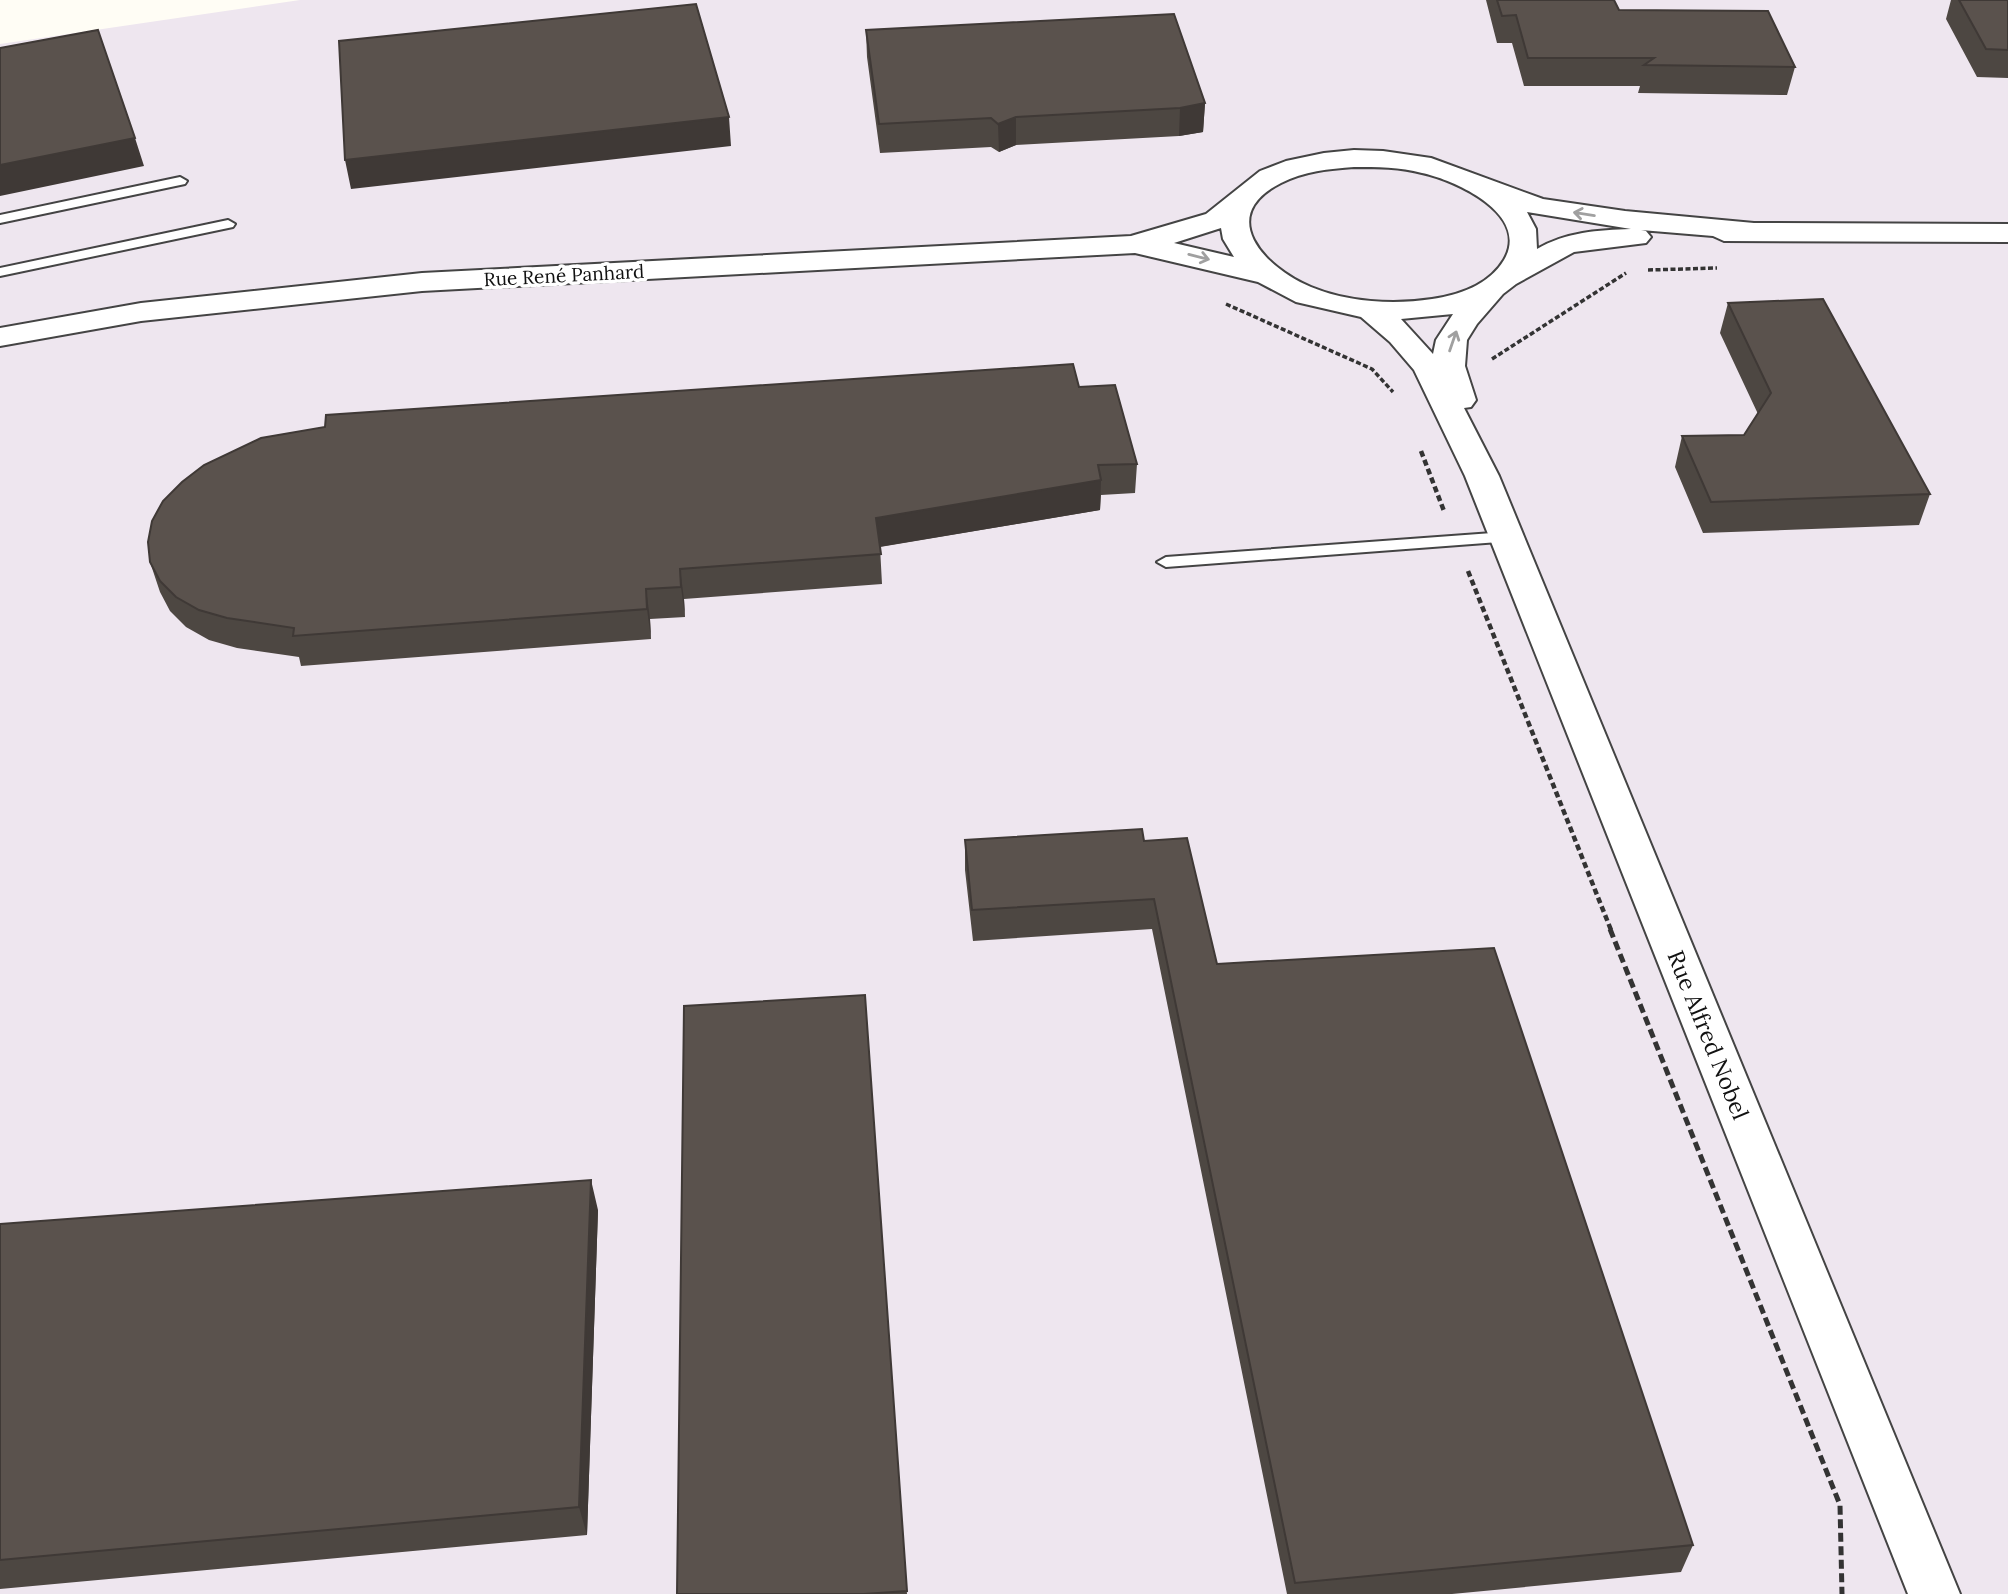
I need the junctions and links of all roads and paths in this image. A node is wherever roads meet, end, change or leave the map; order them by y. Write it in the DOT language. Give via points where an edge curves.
graph roads {
  1 [pos="180,181"];
  2 [pos="1487,190"];
  3 [pos="1244,198"];
  4 [pos="0,219"];
  5 [pos="228,224"];
  6 [pos="1749,231"];
  7 [pos="2008,233"];
  8 [pos="1132,245"];
  9 [pos="1722,268"];
  10 [pos="1630,270"];
  11 [pos="1643,270"];
  12 [pos="0,272"];
  13 [pos="1266,275"];
  14 [pos="1501,283"];
  15 [pos="1226,304"];
  16 [pos="1371,310"];
  17 [pos="0,337"];
  18 [pos="1450,395"];
  19 [pos="1416,439"];
  20 [pos="1506,537"];
  21 [pos="1456,541"];
  22 [pos="1166,562"];
  23 [pos="1842,1594"];
  24 [pos="1934,1594"];
  1 -- 4 [label="lane"];
  2 -- 3 [label="street, Rue René Panhard" via="1431,166 1384,158 1345,158 1301,165 1269,178"];
  6 -- 2 [label="street, one-way" via="1546,208"];
  2 -- 14 [label="street" via="1511,210 1524,236 1524,250"];
  3 -- 8 [label="street, Rue René Panhard" via="1216,219"];
  3 -- 13 [label="street" via="1236,213 1235,233 1243,252"];
  5 -- 12 [label="lane"];
  6 -- 7 [label="street"];
  6 -- 14 [label="street" via="1565,244"];
  8 -- 13 [label="street, Rue René Panhard, one-way"];
  8 -- 17 [label="street, Rue René Panhard" via="422,282 141,312"];
  9 -- 11 [label="path"];
  10 -- 18 [label="path" via="1491,359 1494,391"];
  13 -- 16 [label="street" via="1306,296"];
  14 -- 16 [label="street" via="1456,304 1423,310"];
  18 -- 14 [label="street, Rue Alfred Nobel, one-way" via="1449,345 1460,322"];
  15 -- 18 [label="path" via="1372,369 1401,401"];
  16 -- 18 [label="street, Rue Alfred Nobel" via="1401,335"];
  18 -- 20 [label="street, Rue Alfred Nobel"];
  19 -- 21 [label="path"];
  20 -- 21 [label="lane"];
  20 -- 24 [label="street, Rue Alfred Nobel"];
  21 -- 22 [label="lane"];
  21 -- 23 [label="path" via="1840,1505"];
}
